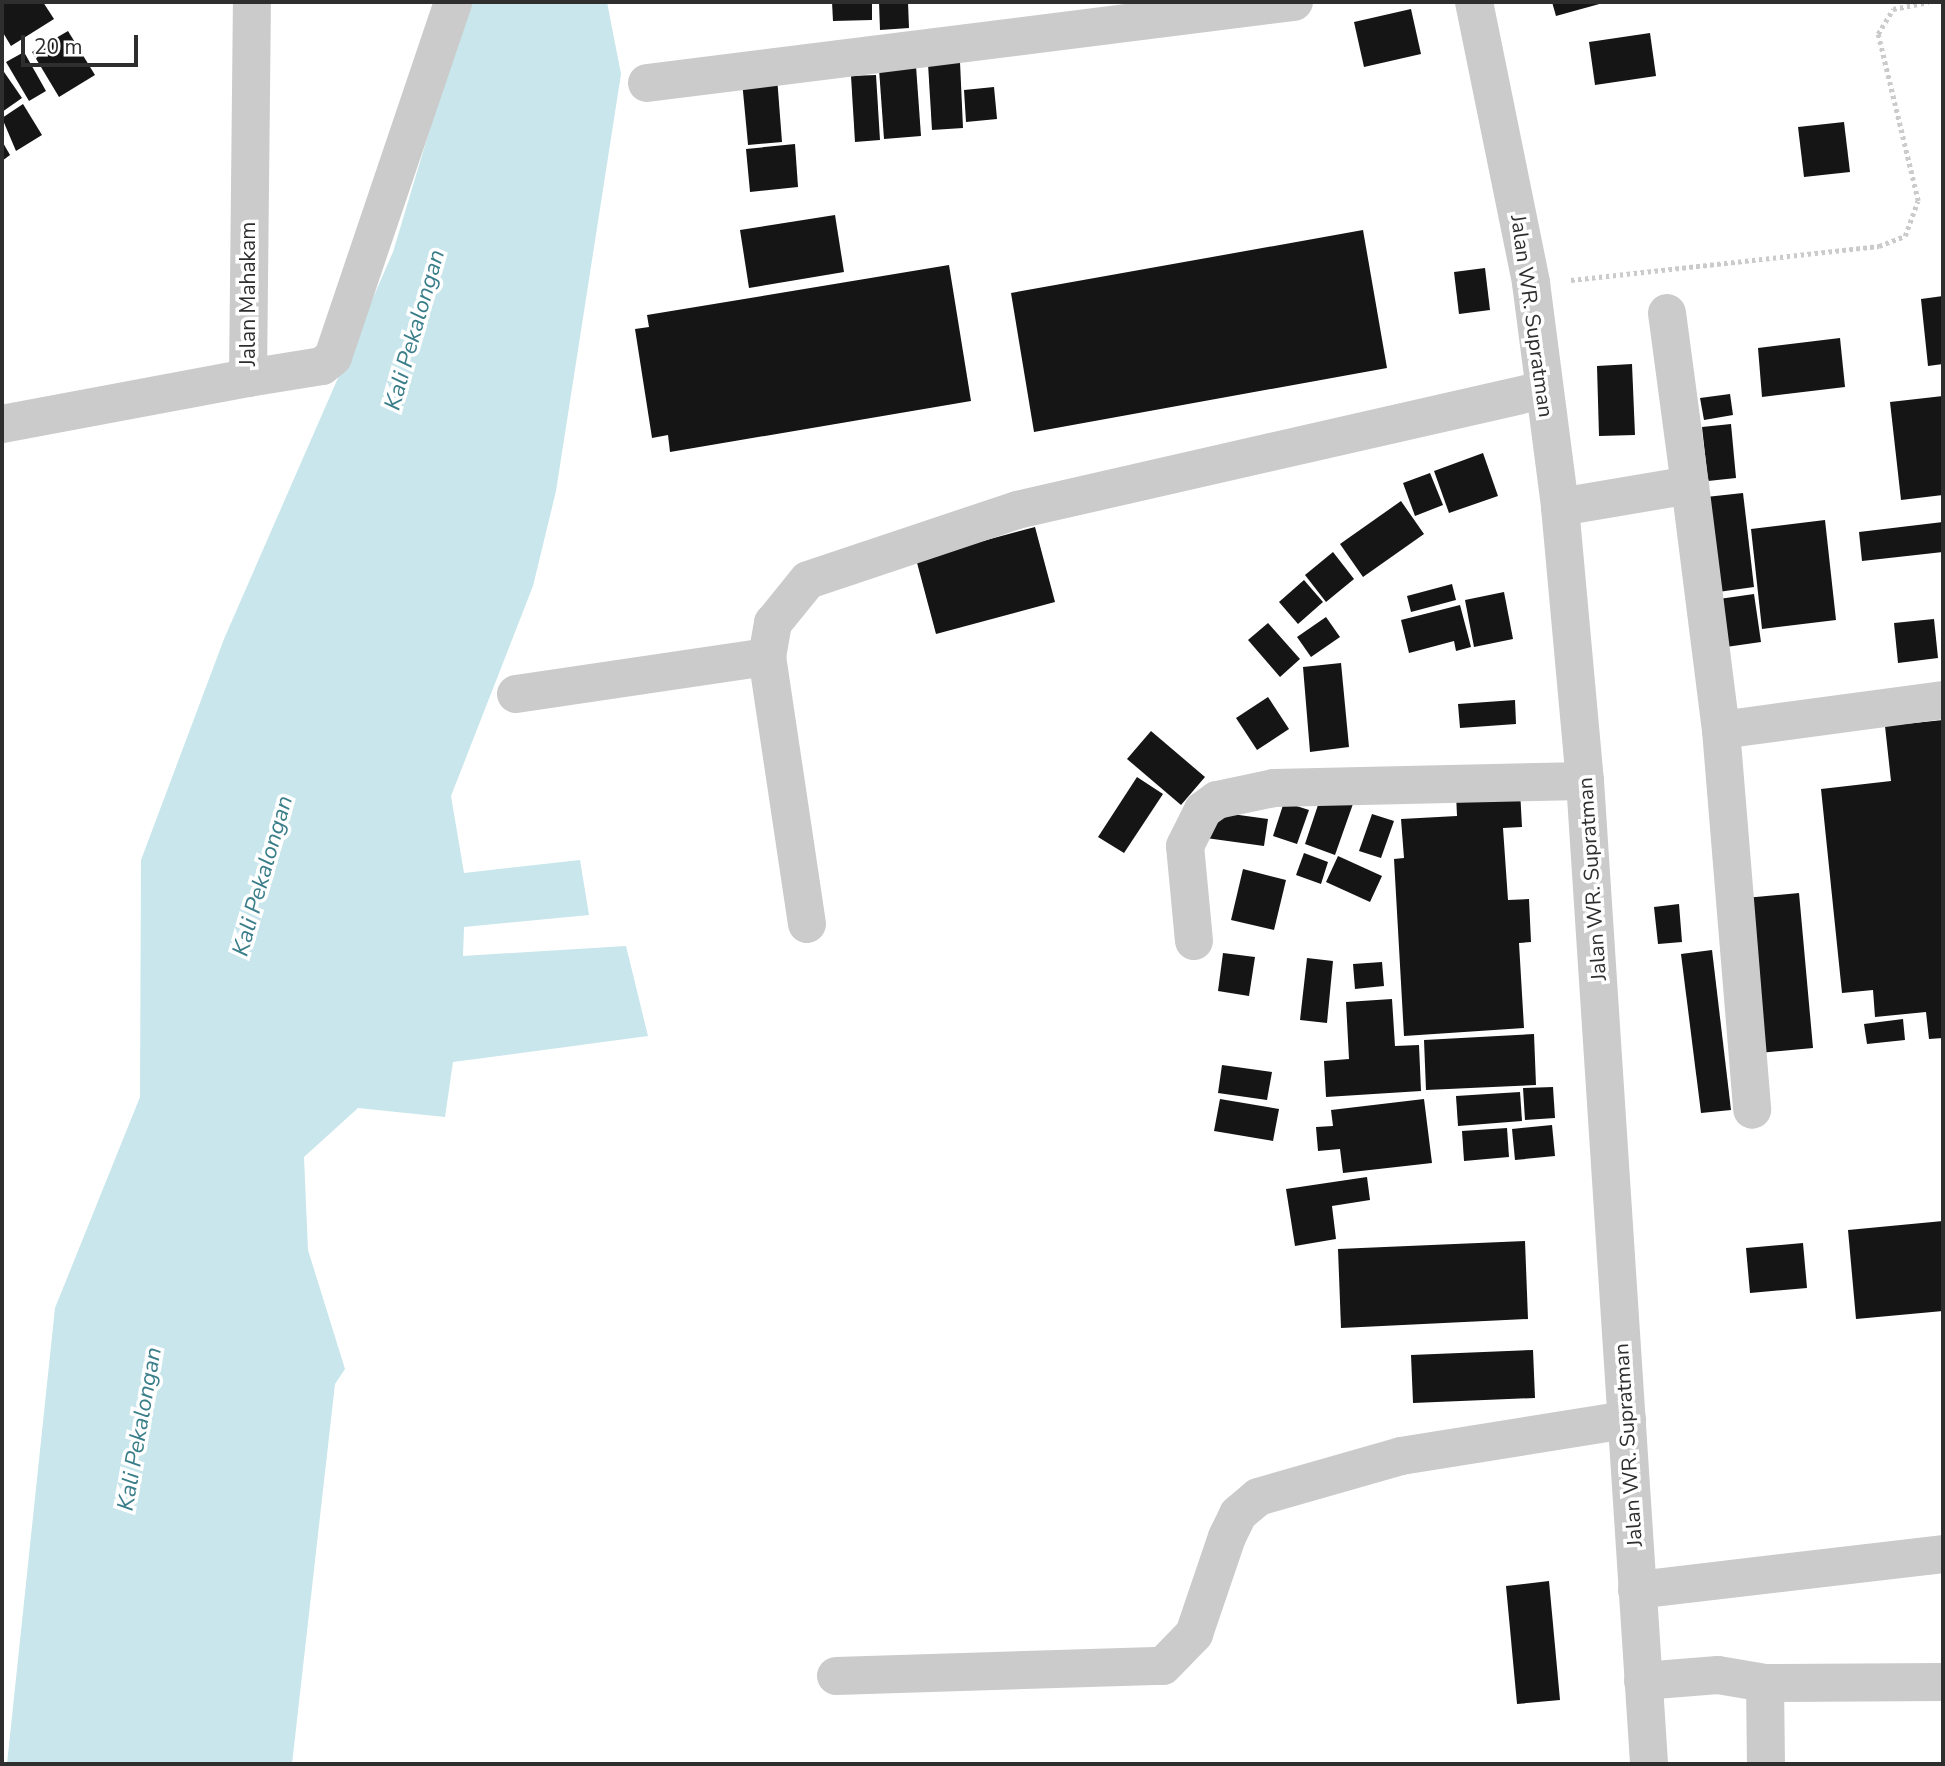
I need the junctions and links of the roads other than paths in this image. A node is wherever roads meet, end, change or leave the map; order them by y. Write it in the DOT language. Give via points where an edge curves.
graph roads {
  1 [pos="252,2"];
  2 [pos="453,2"];
  3 [pos="1294,2"];
  4 [pos="1474,2"];
  5 [pos="647,83"];
  6 [pos="1668,313"];
  7 [pos="248,378"];
  8 [pos="1543,390"];
  9 [pos="2,424"];
  10 [pos="1690,485"];
  11 [pos="1560,507"];
  12 [pos="767,657"];
  13 [pos="516,694"];
  14 [pos="1943,700"];
  15 [pos="1721,730"];
  16 [pos="1586,780"];
  17 [pos="807,924"];
  18 [pos="1194,941"];
  19 [pos="1752,1110"];
  20 [pos="1627,1420"];
  21 [pos="1943,1554"];
  22 [pos="1670,1585"];
  23 [pos="836,1675"];
  24 [pos="1659,1678"];
  25 [pos="1943,1682"];
  26 [pos="1765,1683"];
  27 [pos="1649,1764"];
  28 [pos="1766,1764"];
  1 -- 7 [label="street, Jalan Mahakam"];
  2 -- 7 [label="street" via="333,357 322,366"];
  3 -- 5 [label="street"];
  4 -- 8 [label="street, Jalan WR. Supratman" via="1531,283"];
  6 -- 10 [label="street"];
  7 -- 9 [label="street, Jalan Mahakam"];
  8 -- 11 [label="street, Jalan WR. Supratman"];
  8 -- 12 [label="street" via="1017,510 845,566 795,590 773,622"];
  10 -- 11 [label="street"];
  10 -- 15 [label="street"];
  11 -- 16 [label="street, Jalan WR. Supratman"];
  12 -- 13 [label="street"];
  12 -- 17 [label="street"];
  14 -- 15 [label="street"];
  15 -- 19 [label="street"];
  16 -- 18 [label="street" via="1274,788 1217,800 1195,820 1185,846"];
  16 -- 20 [label="street, Jalan WR. Supratman"];
  20 -- 22 [label="street, Jalan WR. Supratman"];
  20 -- 23 [label="street" via="1401,1456 1258,1497 1238,1514 1227,1537 1194,1634 1163,1666"];
  21 -- 22 [label="street"];
  22 -- 24 [label="street, Jalan WR. Supratman"];
  24 -- 26 [label="street" via="1718,1675"];
  24 -- 27 [label="street, Jalan WR. Supratman"];
  25 -- 26 [label="street"];
  26 -- 28 [label="street"];
}
